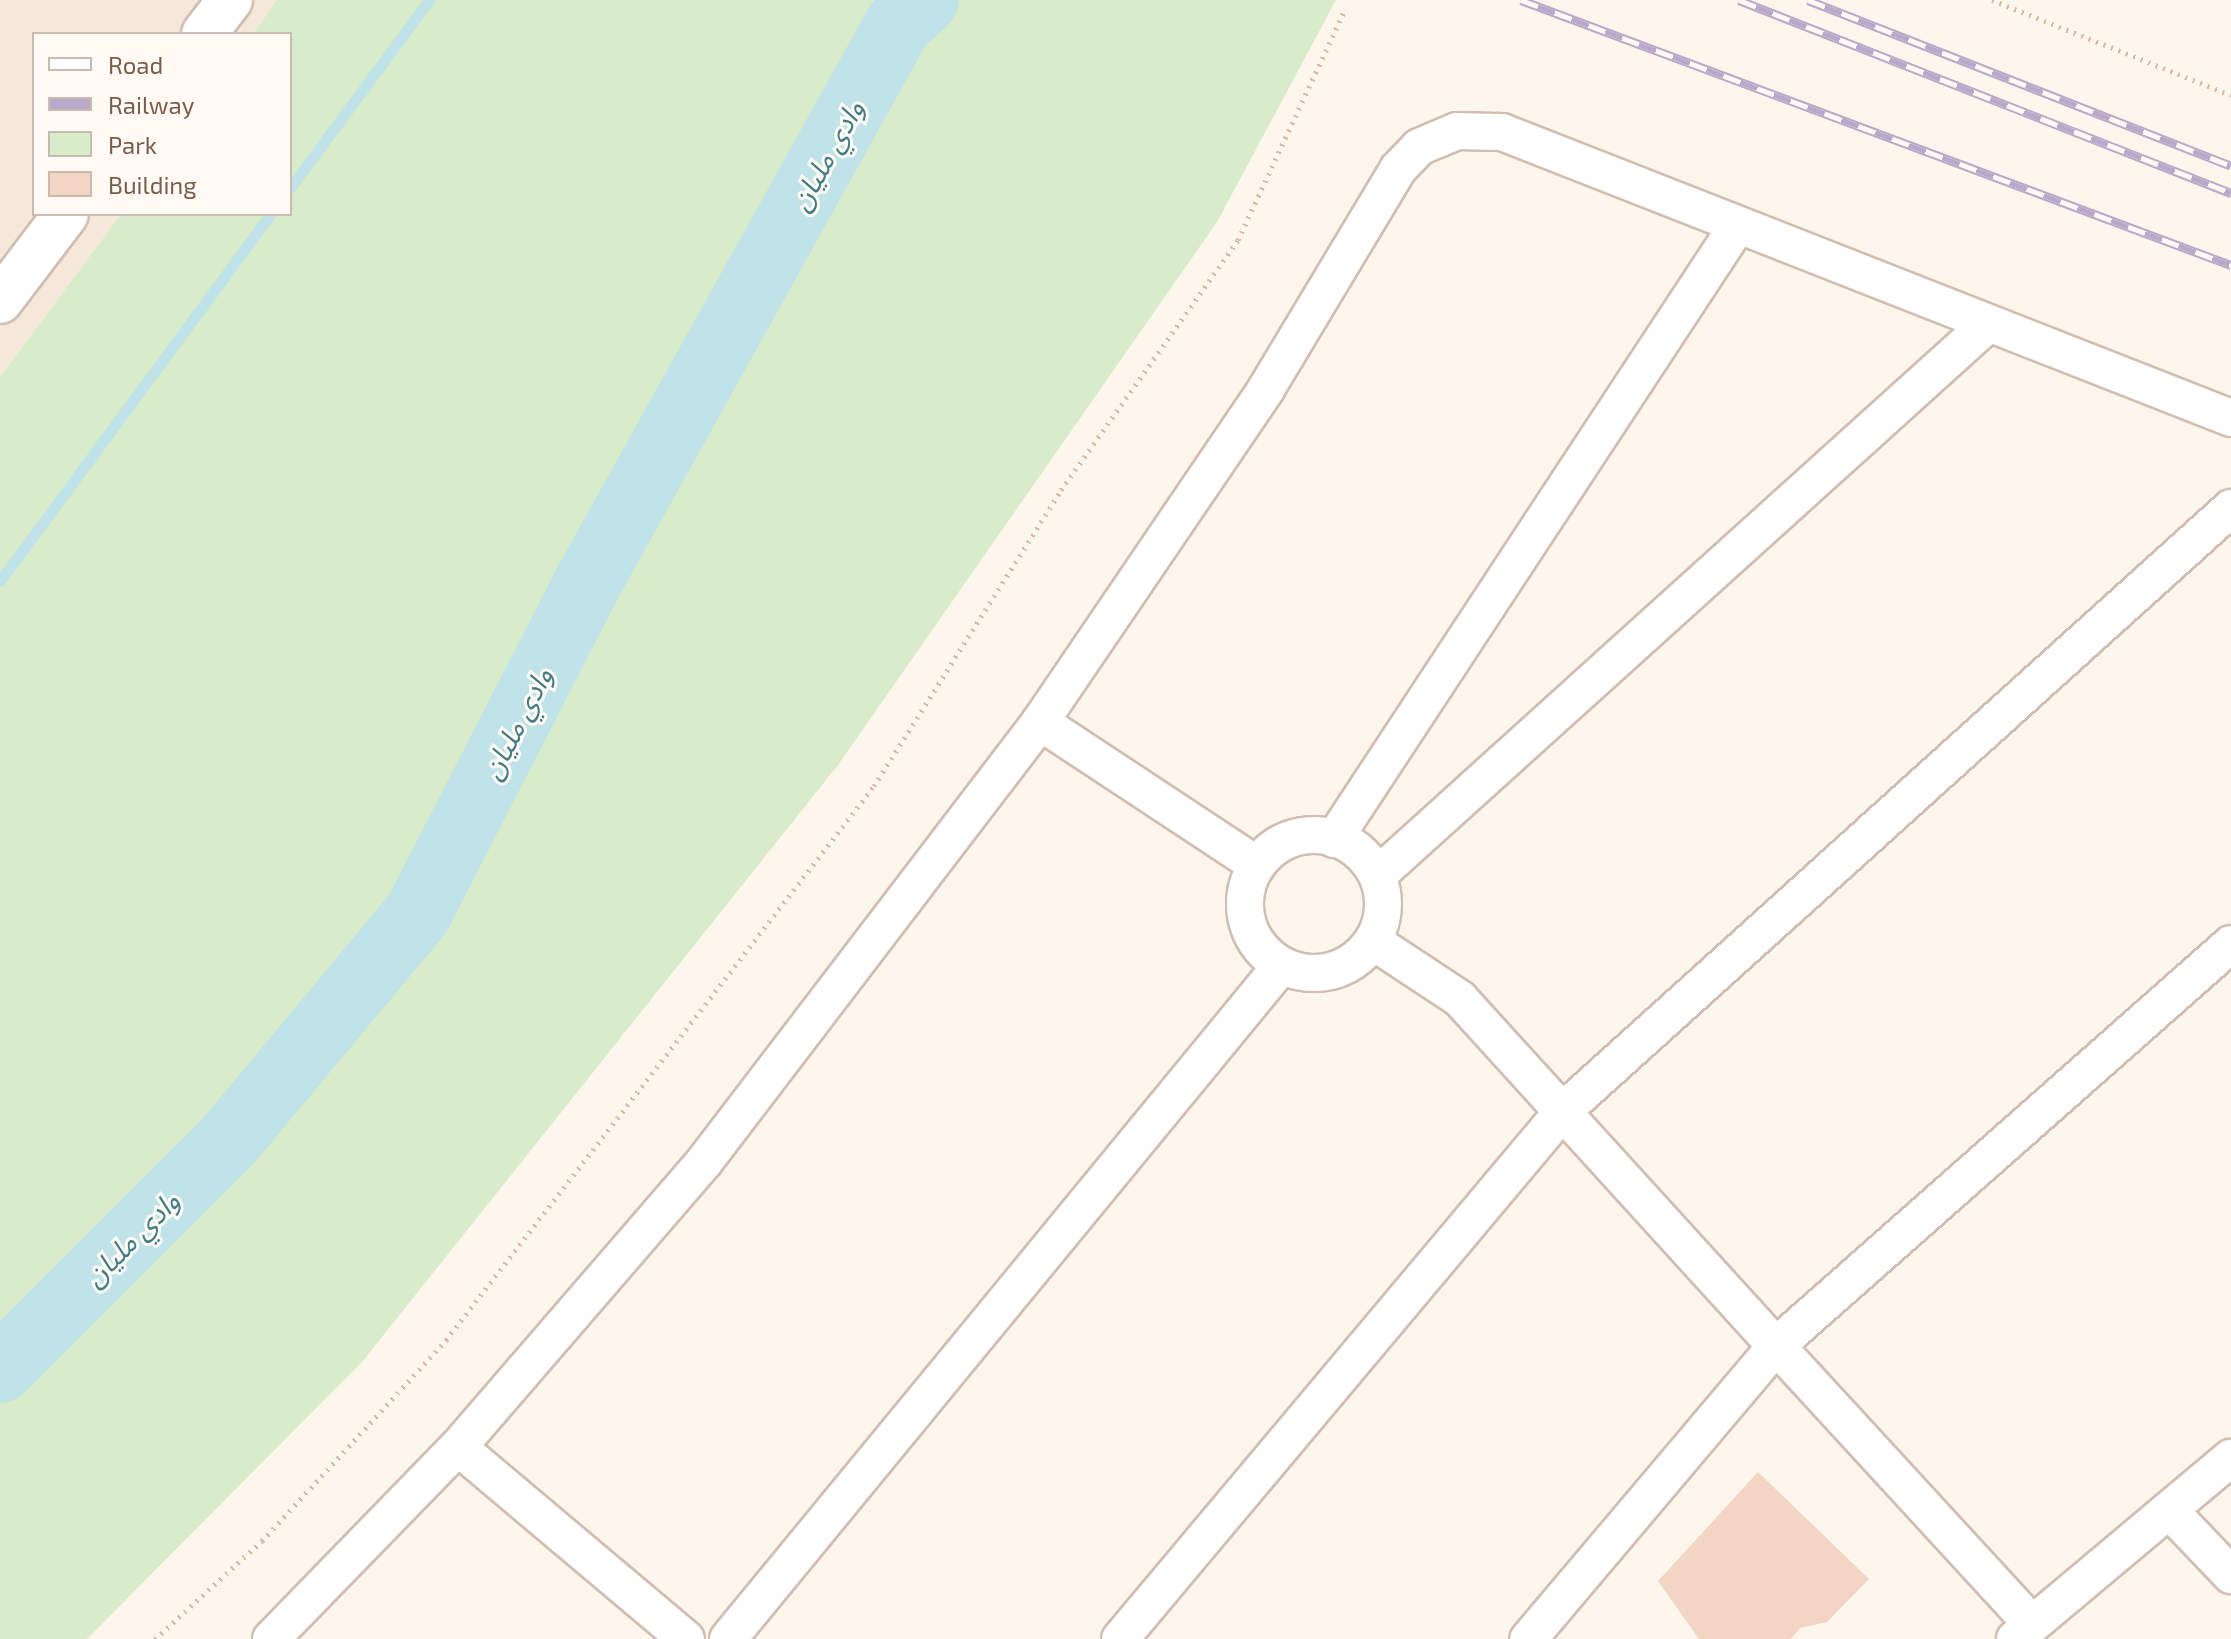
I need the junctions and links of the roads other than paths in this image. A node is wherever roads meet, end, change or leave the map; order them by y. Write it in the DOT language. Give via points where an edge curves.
graph roads {
  1 [pos="230,0"];
  2 [pos="206,32"];
  3 [pos="64,216"];
  4 [pos="1738,225"];
  5 [pos="0,301"];
  6 [pos="1989,323"];
  7 [pos="2231,418"];
  8 [pos="2231,508"];
  9 [pos="1040,722"];
  10 [pos="1334,839"];
  11 [pos="1257,865"];
  12 [pos="1378,875"];
  13 [pos="1374,942"];
  14 [pos="2231,944"];
  15 [pos="1281,966"];
  16 [pos="1563,1111"];
  17 [pos="1776,1346"];
  18 [pos="458,1447"];
  19 [pos="2231,1458"];
  20 [pos="2169,1510"];
  21 [pos="2231,1575"];
  22 [pos="2024,1632"];
  23 [pos="271,1639"];
  24 [pos="686,1639"];
  25 [pos="728,1639"];
  26 [pos="1120,1639"];
  27 [pos="1528,1639"];
  1 -- 2 [label="street"];
  3 -- 5 [label="street"];
  4 -- 6 [label="street"];
  4 -- 9 [label="street" via="1502,132 1457,131 1419,147 1398,169 1266,389"];
  4 -- 10 [label="street"];
  6 -- 7 [label="street"];
  6 -- 12 [label="street"];
  8 -- 16 [label="street"];
  9 -- 11 [label="street"];
  9 -- 18 [label="street" via="704,1162"];
  10 -- 11 [label="street" via="1293,838"];
  10 -- 12 [label="street" via="1350,844"];
  11 -- 15 [label="street" via="1247,886 1247,925 1258,947"];
  12 -- 13 [label="street" via="1384,910"];
  13 -- 15 [label="street" via="1346,967 1323,974"];
  13 -- 16 [label="street" via="1460,999"];
  14 -- 17 [label="street"];
  15 -- 25 [label="street"];
  16 -- 17 [label="street"];
  16 -- 26 [label="street"];
  17 -- 22 [label="street"];
  17 -- 27 [label="street"];
  18 -- 23 [label="street"];
  18 -- 24 [label="street"];
  19 -- 20 [label="street"];
  20 -- 21 [label="street"];
  20 -- 22 [label="street"];
}
